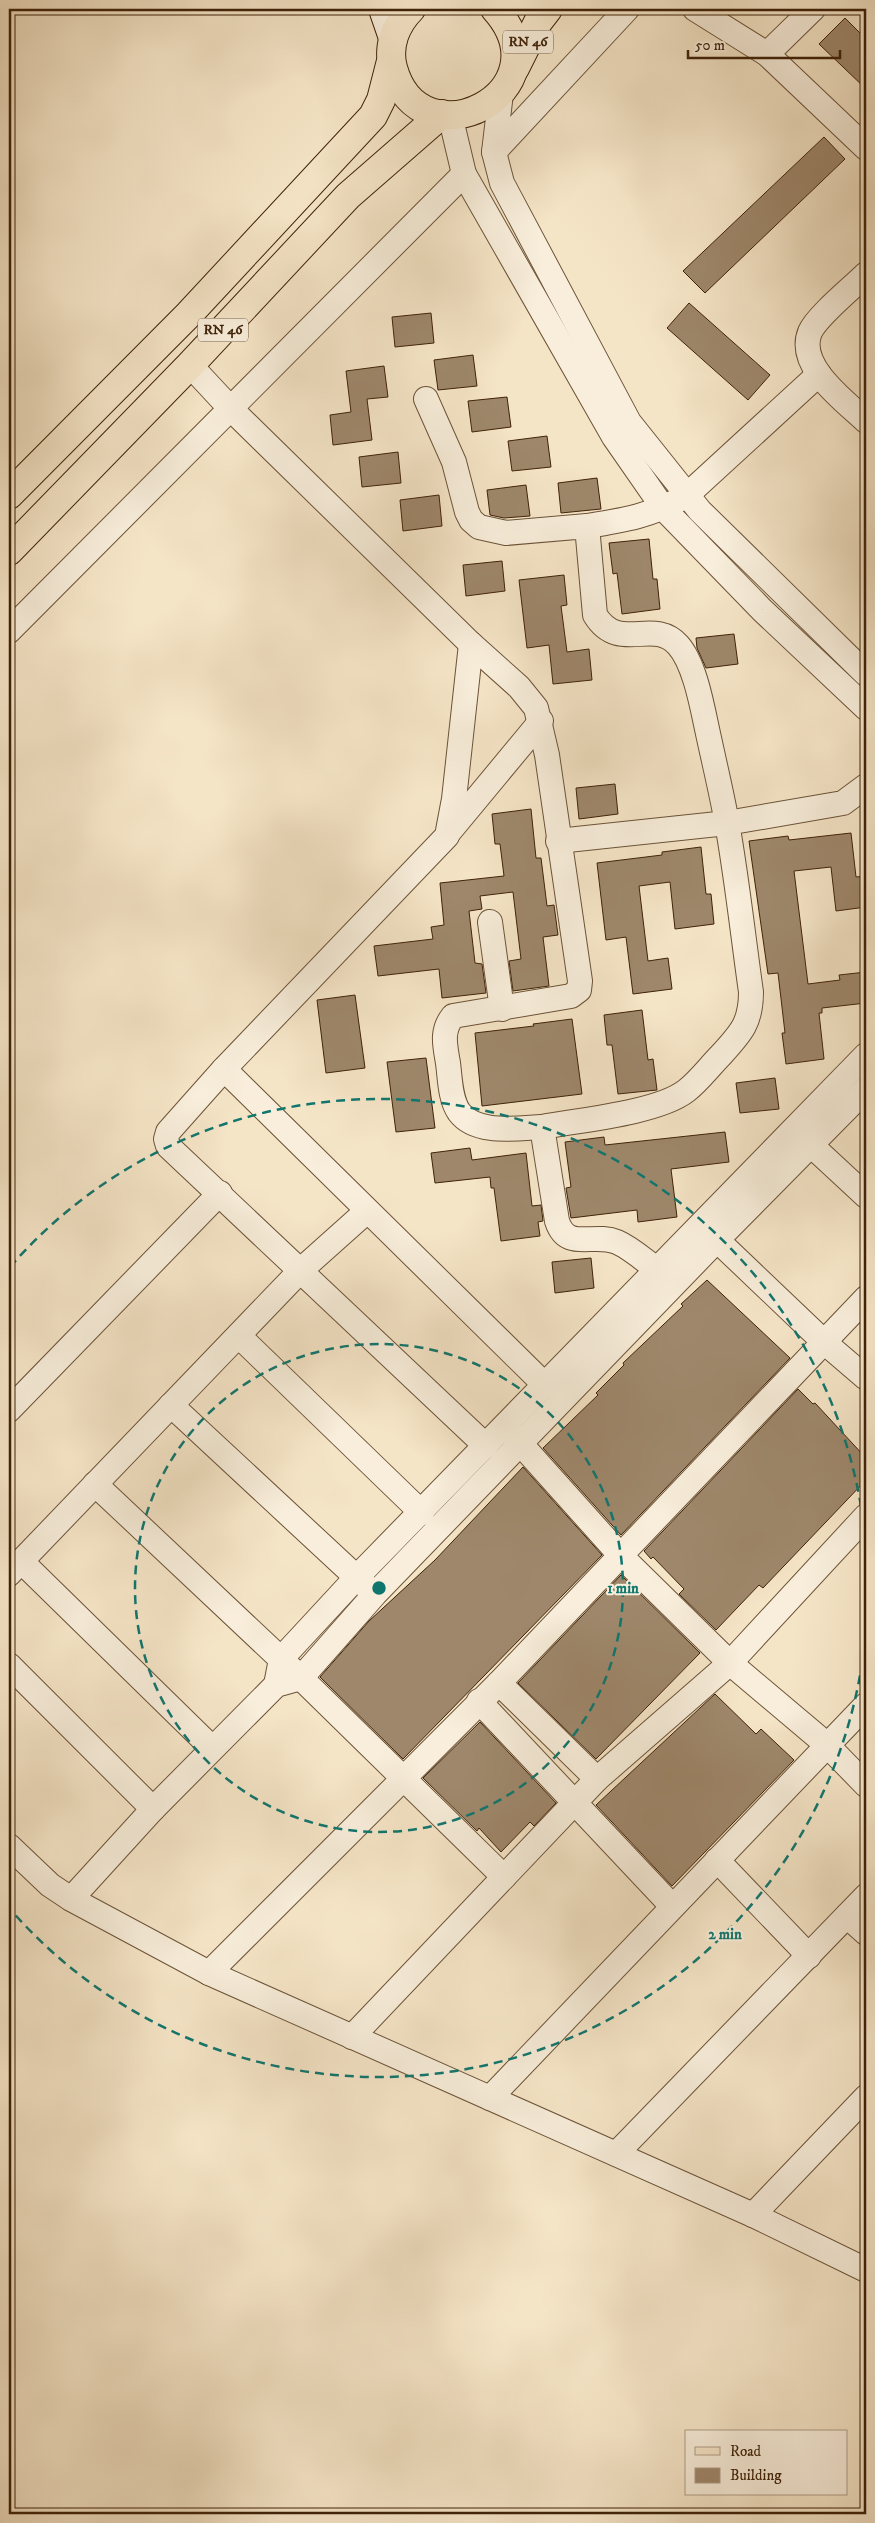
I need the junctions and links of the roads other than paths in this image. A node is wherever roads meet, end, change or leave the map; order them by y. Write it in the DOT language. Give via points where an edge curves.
graph roads {
  1 [pos="383,9"];
  2 [pos="411,9"];
  3 [pos="495,9"];
  4 [pos="548,9"];
  5 [pos="627,9"];
  6 [pos="695,9"];
  7 [pos="813,9"];
  8 [pos="392,49"];
  9 [pos="767,54"];
  10 [pos="506,85"];
  11 [pos="446,114"];
  12 [pos="866,148"];
  13 [pos="494,152"];
  14 [pos="464,174"];
  15 [pos="866,274"];
  16 [pos="190,365"];
  17 [pos="819,374"];
  18 [pos="426,399"];
  19 [pos="230,408"];
  20 [pos="866,421"];
  21 [pos="9,495"];
  22 [pos="686,496"];
  23 [pos="664,508"];
  24 [pos="587,526"];
  25 [pos="9,551"];
  26 [pos="9,630"];
  27 [pos="471,644"];
  28 [pos="866,674"];
  29 [pos="866,708"];
  30 [pos="541,722"];
  31 [pos="866,786"];
  32 [pos="727,824"];
  33 [pos="446,836"];
  34 [pos="558,841"];
  35 [pos="490,922"];
  36 [pos="502,1009"];
  37 [pos="866,1054"];
  38 [pos="224,1069"];
  39 [pos="866,1090"];
  40 [pos="542,1127"];
  41 [pos="811,1145"];
  42 [pos="220,1193"];
  43 [pos="866,1196"];
  44 [pos="367,1211"];
  45 [pos="717,1240"];
  46 [pos="656,1269"];
  47 [pos="302,1270"];
  48 [pos="866,1298"];
  49 [pos="239,1336"];
  50 [pos="824,1342"];
  51 [pos="866,1378"];
  52 [pos="546,1385"];
  53 [pos="171,1405"];
  54 [pos="9,1410"];
  55 [pos="513,1435"];
  56 [pos="486,1446"];
  57 [pos="95,1484"];
  58 [pos="422,1513"];
  59 [pos="866,1516"];
  60 [pos="621,1556"];
  61 [pos="15,1567"];
  62 [pos="356,1578"];
  63 [pos="375,1594"];
  64 [pos="281,1659"];
  65 [pos="730,1663"];
  66 [pos="9,1666"];
  67 [pos="301,1678"];
  68 [pos="498,1683"];
  69 [pos="276,1685"];
  70 [pos="479,1701"];
  71 [pos="866,1705"];
  72 [pos="826,1744"];
  73 [pos="212,1748"];
  74 [pos="403,1777"];
  75 [pos="597,1779"];
  76 [pos="866,1785"];
  77 [pos="576,1802"];
  78 [pos="153,1809"];
  79 [pos="9,1846"];
  80 [pos="717,1860"];
  81 [pos="504,1877"];
  82 [pos="866,1896"];
  83 [pos="70,1899"];
  84 [pos="672,1906"];
  85 [pos="847,1916"];
  86 [pos="866,1934"];
  87 [pos="808,1956"];
  88 [pos="209,1973"];
  89 [pos="352,2037"];
  90 [pos="866,2097"];
  91 [pos="490,2098"];
  92 [pos="616,2154"];
  93 [pos="753,2215"];
  94 [pos="866,2270"];
  1 -- 8 [label="street"];
  2 -- 8 [label="main road" via="401,19"];
  3 -- 10 [label="main road" via="506,20 513,38 515,57"];
  4 -- 10 [label="main road, RN 46"];
  5 -- 13 [label="street"];
  6 -- 9 [label="street"];
  7 -- 9 [label="street"];
  8 -- 11 [label="main road" via="396,80 409,98 427,110"];
  8 -- 21 [label="main road, RN 46" via="381,100 373,116 188,314"];
  9 -- 12 [label="street"];
  10 -- 11 [label="main road" via="486,106 469,114"];
  10 -- 13 [label="street"];
  11 -- 14 [label="street"];
  11 -- 16 [label="main road, RN 46" via="348,196"];
  13 -- 22 [label="street" via="502,183 629,422"];
  14 -- 19 [label="street"];
  14 -- 23 [label="street" via="614,437"];
  15 -- 17 [label="street" via="810,332 808,358"];
  16 -- 19 [label="street"];
  16 -- 25 [label="main road, RN 46"];
  17 -- 20 [label="street"];
  17 -- 22 [label="street"];
  18 -- 24 [label="street" via="454,462 467,512 479,527 506,533"];
  19 -- 26 [label="street"];
  19 -- 27 [label="street"];
  22 -- 23 [label="street"];
  22 -- 28 [label="street"];
  23 -- 24 [label="street" via="636,519"];
  23 -- 29 [label="street" via="762,610"];
  24 -- 32 [label="street" via="595,615 602,626 615,634 651,633 668,637 679,646 694,677"];
  27 -- 30 [label="street" via="519,686 536,708"];
  27 -- 33 [label="street" via="454,799"];
  30 -- 33 [label="street"];
  30 -- 34 [label="street"];
  31 -- 32 [label="street" via="843,803"];
  32 -- 34 [label="street"];
  32 -- 40 [label="street" via="751,992 749,1019 740,1034 686,1091 671,1100"];
  33 -- 38 [label="street"];
  34 -- 36 [label="street" via="579,990 571,996"];
  35 -- 36 [label="street"];
  36 -- 40 [label="street" via="453,1016 447,1024 444,1036 453,1099 459,1112 490,1129"];
  37 -- 46 [label="street"];
  38 -- 42 [label="street" via="168,1132 166,1139 168,1146"];
  38 -- 44 [label="street"];
  39 -- 41 [label="street"];
  40 -- 46 [label="street" via="561,1233 568,1238 620,1243"];
  41 -- 43 [label="street"];
  41 -- 45 [label="street"];
  42 -- 47 [label="street"];
  42 -- 54 [label="street"];
  44 -- 47 [label="street"];
  44 -- 52 [label="street"];
  45 -- 50 [label="street"];
  45 -- 55 [label="street"];
  46 -- 52 [label="street"];
  47 -- 49 [label="street"];
  47 -- 56 [label="street"];
  48 -- 50 [label="street"];
  49 -- 53 [label="street"];
  49 -- 58 [label="street"];
  50 -- 51 [label="street"];
  50 -- 60 [label="street"];
  52 -- 55 [label="street"];
  53 -- 57 [label="street"];
  53 -- 62 [label="street"];
  55 -- 56 [label="street"];
  55 -- 60 [label="street"];
  55 -- 63 [label="street"];
  56 -- 58 [label="street"];
  57 -- 61 [label="street"];
  57 -- 64 [label="street"];
  58 -- 62 [label="street"];
  59 -- 65 [label="street"];
  60 -- 65 [label="street"];
  60 -- 68 [label="street"];
  61 -- 73 [label="street"];
  62 -- 63 [label="street"];
  62 -- 64 [label="street"];
  63 -- 67 [label="street"];
  64 -- 67 [label="street"];
  64 -- 69 [label="street"];
  65 -- 72 [label="street"];
  65 -- 75 [label="street"];
  66 -- 78 [label="street"];
  67 -- 69 [label="street"];
  67 -- 74 [label="street"];
  68 -- 70 [label="street"];
  68 -- 75 [label="street"];
  69 -- 73 [label="street"];
  70 -- 74 [label="street"];
  70 -- 77 [label="street"];
  71 -- 72 [label="street"];
  72 -- 76 [label="street"];
  72 -- 80 [label="street"];
  73 -- 78 [label="street"];
  74 -- 81 [label="street"];
  74 -- 88 [label="street"];
  75 -- 77 [label="street"];
  77 -- 81 [label="street"];
  77 -- 84 [label="street"];
  78 -- 83 [label="street"];
  79 -- 83 [label="street" via="50,1885"];
  80 -- 84 [label="street"];
  80 -- 87 [label="street"];
  81 -- 89 [label="street"];
  82 -- 85 [label="street"];
  83 -- 88 [label="street"];
  84 -- 91 [label="street"];
  85 -- 86 [label="street"];
  85 -- 87 [label="street"];
  87 -- 92 [label="street"];
  88 -- 89 [label="street"];
  89 -- 91 [label="street"];
  90 -- 93 [label="street"];
  91 -- 92 [label="street"];
  92 -- 93 [label="street"];
  93 -- 94 [label="street"];
}
